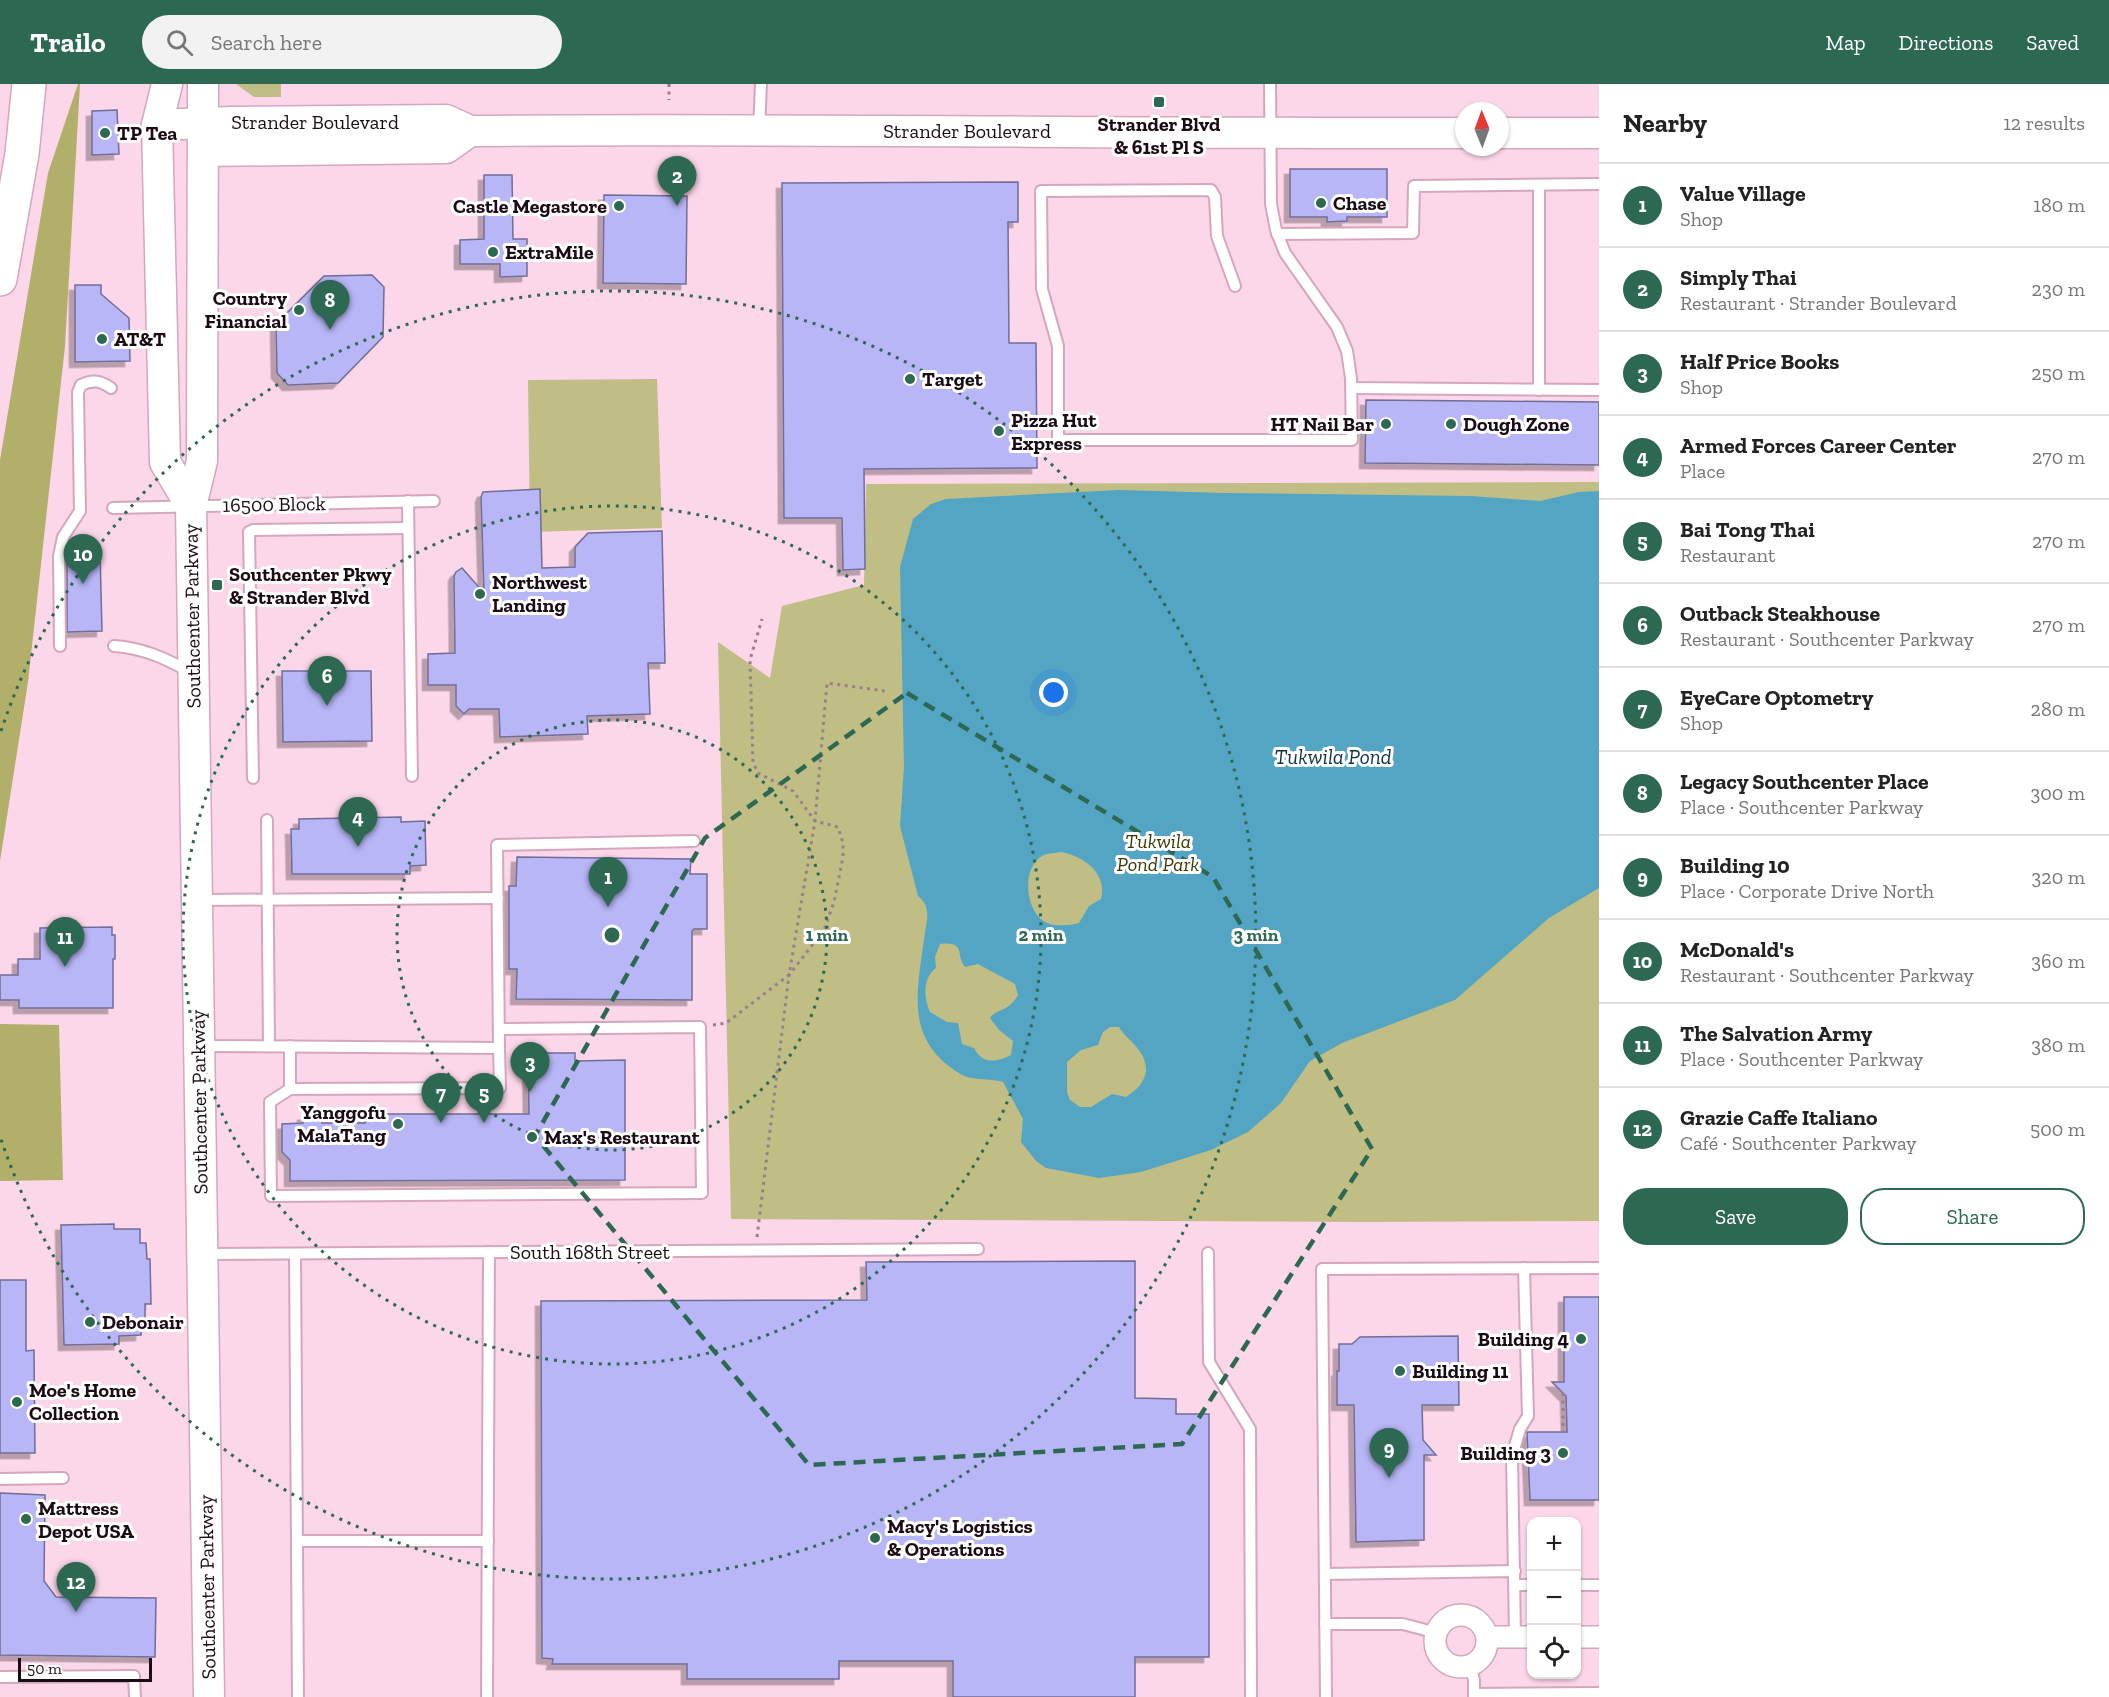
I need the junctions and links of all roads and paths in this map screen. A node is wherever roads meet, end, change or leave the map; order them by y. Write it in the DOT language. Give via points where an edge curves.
graph roads {
  1 [pos="11,84"];
  2 [pos="29,84"];
  3 [pos="149,84"];
  4 [pos="168,84"];
  5 [pos="183,84"];
  6 [pos="203,84"];
  7 [pos="669,84"];
  8 [pos="761,84"];
  9 [pos="1270,84"];
  10 [pos="669,100"];
  11 [pos="759,130"];
  12 [pos="186,131"];
  13 [pos="1455,133"];
  14 [pos="1509,133"];
  15 [pos="1599,133"];
  16 [pos="1271,134"];
  17 [pos="1599,184"];
  18 [pos="1539,185"];
  19 [pos="1277,234"];
  20 [pos="2,268"];
  21 [pos="1235,286"];
  22 [pos="161,302"];
  23 [pos="111,388"];
  24 [pos="1352,388"];
  25 [pos="1539,390"];
  26 [pos="1599,390"];
  27 [pos="202,405"];
  28 [pos="408,501"];
  29 [pos="434,501"];
  30 [pos="191,506"];
  31 [pos="113,508"];
  32 [pos="408,528"];
  33 [pos="762,619"];
  34 [pos="60,646"];
  35 [pos="114,646"];
  36 [pos="193,674"];
  37 [pos="885,691"];
  38 [pos="412,776"];
  39 [pos="253,778"];
  40 [pos="267,820"];
  41 [pos="814,821"];
  42 [pos="694,841"];
  43 [pos="498,898"];
  44 [pos="268,899"];
  45 [pos="196,900"];
  46 [pos="789,975"];
  47 [pos="700,1027"];
  48 [pos="499,1029"];
  49 [pos="197,1046"];
  50 [pos="269,1046"];
  51 [pos="290,1046"];
  52 [pos="499,1047"];
  53 [pos="290,1089"];
  54 [pos="978,1249"];
  55 [pos="756,1250"];
  56 [pos="489,1252"];
  57 [pos="1208,1253"];
  58 [pos="202,1254"];
  59 [pos="295,1254"];
  60 [pos="1524,1268"];
  61 [pos="1599,1268"];
  62 [pos="1563,1393"];
  63 [pos="1563,1432"];
  64 [pos="63,1478"];
  65 [pos="0,1479"];
  66 [pos="297,1541"];
  67 [pos="488,1541"];
  68 [pos="1515,1571"];
  69 [pos="1324,1574"];
  70 [pos="1515,1585"];
  71 [pos="1527,1585"];
  72 [pos="1581,1585"];
  73 [pos="1599,1585"];
  74 [pos="1325,1624"];
  75 [pos="1437,1633"];
  76 [pos="1487,1637"];
  77 [pos="1523,1637"];
  78 [pos="1581,1637"];
  79 [pos="1599,1637"];
  80 [pos="1470,1665"];
  81 [pos="0,1677"];
  82 [pos="1599,1693"];
  83 [pos="1474,1696"];
  84 [pos="135,1697"];
  85 [pos="209,1697"];
  86 [pos="298,1697"];
  87 [pos="487,1697"];
  88 [pos="1251,1697"];
  89 [pos="1326,1697"];
  1 -- 20 [label="highway"];
  2 -- 20 [label="highway" via="22,154"];
  3 -- 12 [label="main road"];
  4 -- 12 [label="main road, Southcenter Parkway"];
  5 -- 12 [label="main road"];
  6 -- 12 [label="main road, Southcenter Parkway"];
  7 -- 10 [label="path"];
  8 -- 11 [label="lane"];
  9 -- 16 [label="lane"];
  11 -- 12 [label="main road, Strander Boulevard" via="470,131 446,120"];
  11 -- 16 [label="main road, Strander Boulevard"];
  12 -- 22 [label="main road, Southcenter Parkway"];
  12 -- 27 [label="main road, Southcenter Parkway"];
  13 -- 16 [label="main road, Strander Boulevard"];
  14 -- 15 [label="main road"];
  16 -- 19 [label="lane" via="1271,204"];
  17 -- 18 [label="lane"];
  18 -- 19 [label="lane" via="1414,186 1413,233"];
  18 -- 25 [label="lane"];
  19 -- 24 [label="lane" via="1285,253 1336,327 1347,351"];
  21 -- 24 [label="lane" via="1217,236 1215,197 1211,190 1041,191 1042,289 1058,346 1058,440 1353,440"];
  22 -- 27 [label="main road" via="171,303 177,311 177,340"];
  22 -- 30 [label="main road, Southcenter Parkway" via="165,462"];
  23 -- 34 [label="lane" via="94,381 81,385 78,392 80,511 63,537 59,556"];
  24 -- 25 [label="lane"];
  25 -- 26 [label="lane"];
  27 -- 30 [label="main road, Southcenter Parkway" via="202,461"];
  28 -- 29 [label="lane, 16500 Block"];
  28 -- 30 [label="lane, 16500 Block"];
  28 -- 32 [label="lane"];
  30 -- 31 [label="lane, 16500 Block"];
  30 -- 36 [label="main road, Southcenter Parkway"];
  32 -- 38 [label="lane"];
  32 -- 39 [label="lane" via="249,532"];
  33 -- 41 [label="path" via="750,660 753,762 759,773 793,791"];
  35 -- 36 [label="lane" via="166,658"];
  36 -- 45 [label="main road, Southcenter Parkway"];
  37 -- 41 [label="path" via="827,683"];
  40 -- 44 [label="lane"];
  41 -- 46 [label="path"];
  41 -- 46 [label="path" via="838,827 843,843 840,879 824,930"];
  42 -- 43 [label="lane" via="497,845"];
  43 -- 44 [label="lane"];
  43 -- 48 [label="lane"];
  44 -- 45 [label="lane"];
  44 -- 50 [label="lane"];
  45 -- 49 [label="main road, Southcenter Parkway"];
  46 -- 47 [label="path" via="726,1023"];
  46 -- 55 [label="path"];
  47 -- 48 [label="lane"];
  47 -- 53 [label="lane" via="702,1193 271,1196 270,1102"];
  48 -- 52 [label="lane"];
  49 -- 50 [label="lane"];
  49 -- 58 [label="main road, Southcenter Parkway"];
  50 -- 51 [label="lane"];
  51 -- 52 [label="lane"];
  51 -- 53 [label="lane"];
  52 -- 53 [label="lane" via="500,1088"];
  54 -- 55 [label="lane, South 168th Street"];
  55 -- 56 [label="lane, South 168th Street"];
  56 -- 59 [label="lane, South 168th Street"];
  56 -- 67 [label="lane"];
  57 -- 88 [label="lane" via="1209,1362 1250,1429"];
  58 -- 59 [label="lane, South 168th Street"];
  58 -- 85 [label="main road, Southcenter Parkway"];
  59 -- 66 [label="lane"];
  60 -- 61 [label="lane"];
  60 -- 68 [label="lane" via="1528,1416 1512,1456"];
  60 -- 69 [label="lane" via="1322,1269"];
  62 -- 63 [label="path"];
  64 -- 65 [label="lane"];
  66 -- 67 [label="lane"];
  66 -- 86 [label="lane"];
  67 -- 87 [label="lane"];
  68 -- 69 [label="lane"];
  68 -- 70 [label="lane"];
  69 -- 74 [label="lane"];
  70 -- 71 [label="lane"];
  70 -- 77 [label="lane"];
  72 -- 73 [label="lane"];
  74 -- 75 [label="lane" via="1403,1624"];
  74 -- 89 [label="lane"];
  75 -- 76 [label="street" via="1443,1622 1466,1615 1480,1623"];
  75 -- 80 [label="street" via="1436,1645 1444,1660 1461,1667"];
  76 -- 77 [label="street"];
  76 -- 80 [label="street" via="1484,1654"];
  78 -- 79 [label="street"];
  80 -- 83 [label="lane"];
  81 -- 84 [label="lane" via="134,1676"];
  82 -- 83 [label="lane"];
}
